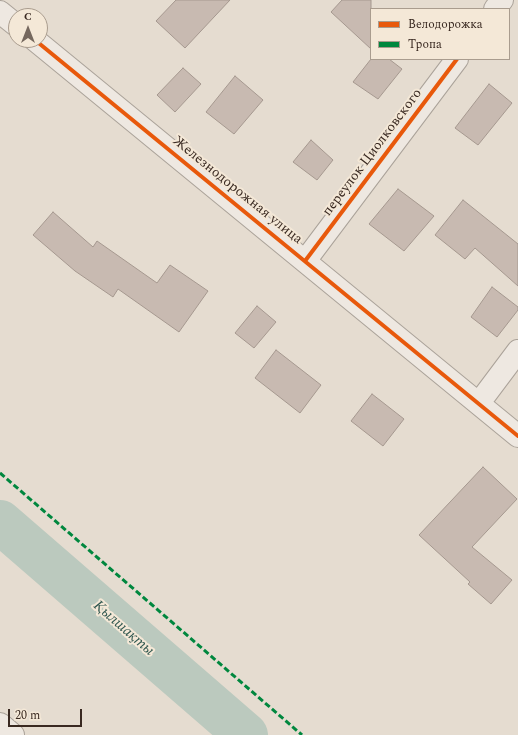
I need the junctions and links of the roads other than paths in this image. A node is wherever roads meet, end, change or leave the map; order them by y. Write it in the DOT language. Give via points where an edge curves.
graph roads {
  1 [pos="502,0"];
  2 [pos="496,8"];
  3 [pos="0,12"];
  4 [pos="8,18"];
  5 [pos="45,48"];
  6 [pos="456,60"];
  7 [pos="305,261"];
  8 [pos="518,351"];
  9 [pos="479,403"];
  10 [pos="518,436"];
  11 [pos="0,724"];
  12 [pos="13,735"];
  1 -- 2 [label="street"];
  3 -- 4 [label="street"];
  5 -- 7 [label="street, Железнодорожная улица"];
  6 -- 7 [label="street, переулок Циолковского"];
  7 -- 9 [label="street, Железнодорожная улица"];
  8 -- 9 [label="street"];
  9 -- 10 [label="street, Железнодорожная улица"];
  11 -- 12 [label="street"];
}
